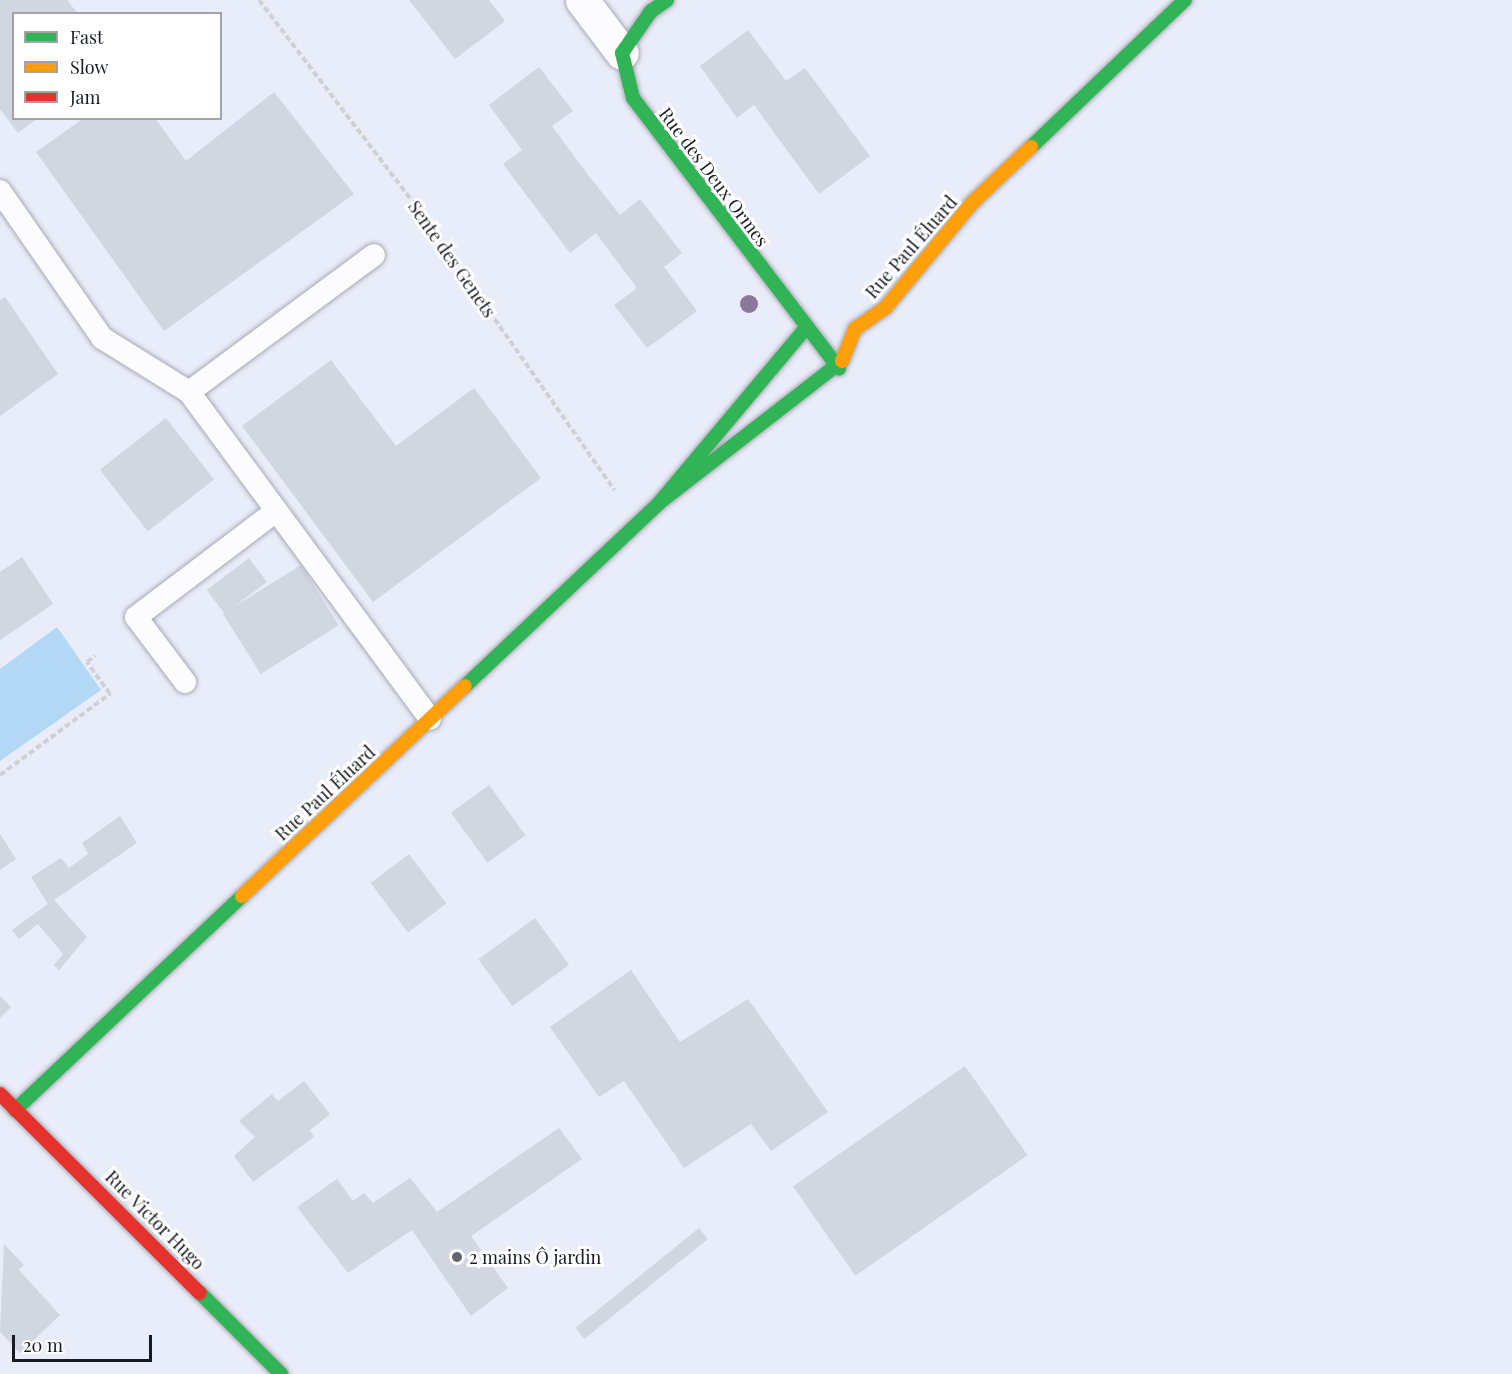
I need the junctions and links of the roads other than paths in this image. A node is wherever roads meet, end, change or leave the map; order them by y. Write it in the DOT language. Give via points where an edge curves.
graph roads {
  1 [pos="582,0"];
  2 [pos="666,0"];
  3 [pos="1185,0"];
  4 [pos="622,52"];
  5 [pos="0,192"];
  6 [pos="374,255"];
  7 [pos="805,329"];
  8 [pos="839,368"];
  9 [pos="189,392"];
  10 [pos="659,503"];
  11 [pos="276,510"];
  12 [pos="185,682"];
  13 [pos="430,719"];
  14 [pos="0,1094"];
  15 [pos="15,1110"];
  16 [pos="281,1374"];
  1 -- 4 [label="street"];
  2 -- 4 [label="street" via="651,11"];
  3 -- 8 [label="street, Rue Paul Éluard" via="973,202 886,307 855,329"];
  4 -- 7 [label="street, Rue des Deux Ormes" via="633,98"];
  5 -- 9 [label="lane" via="102,338"];
  6 -- 9 [label="lane"];
  7 -- 8 [label="street, Rue des Deux Ormes"];
  7 -- 10 [label="street, Rue Paul Éluard"];
  8 -- 10 [label="street, Rue Paul Éluard"];
  9 -- 11 [label="lane"];
  10 -- 13 [label="street, Rue Paul Éluard"];
  11 -- 12 [label="lane" via="136,617"];
  11 -- 13 [label="lane"];
  13 -- 15 [label="street, Rue Paul Éluard"];
  14 -- 15 [label="street, Rue Victor Hugo"];
  15 -- 16 [label="street, Rue Victor Hugo"];
}
